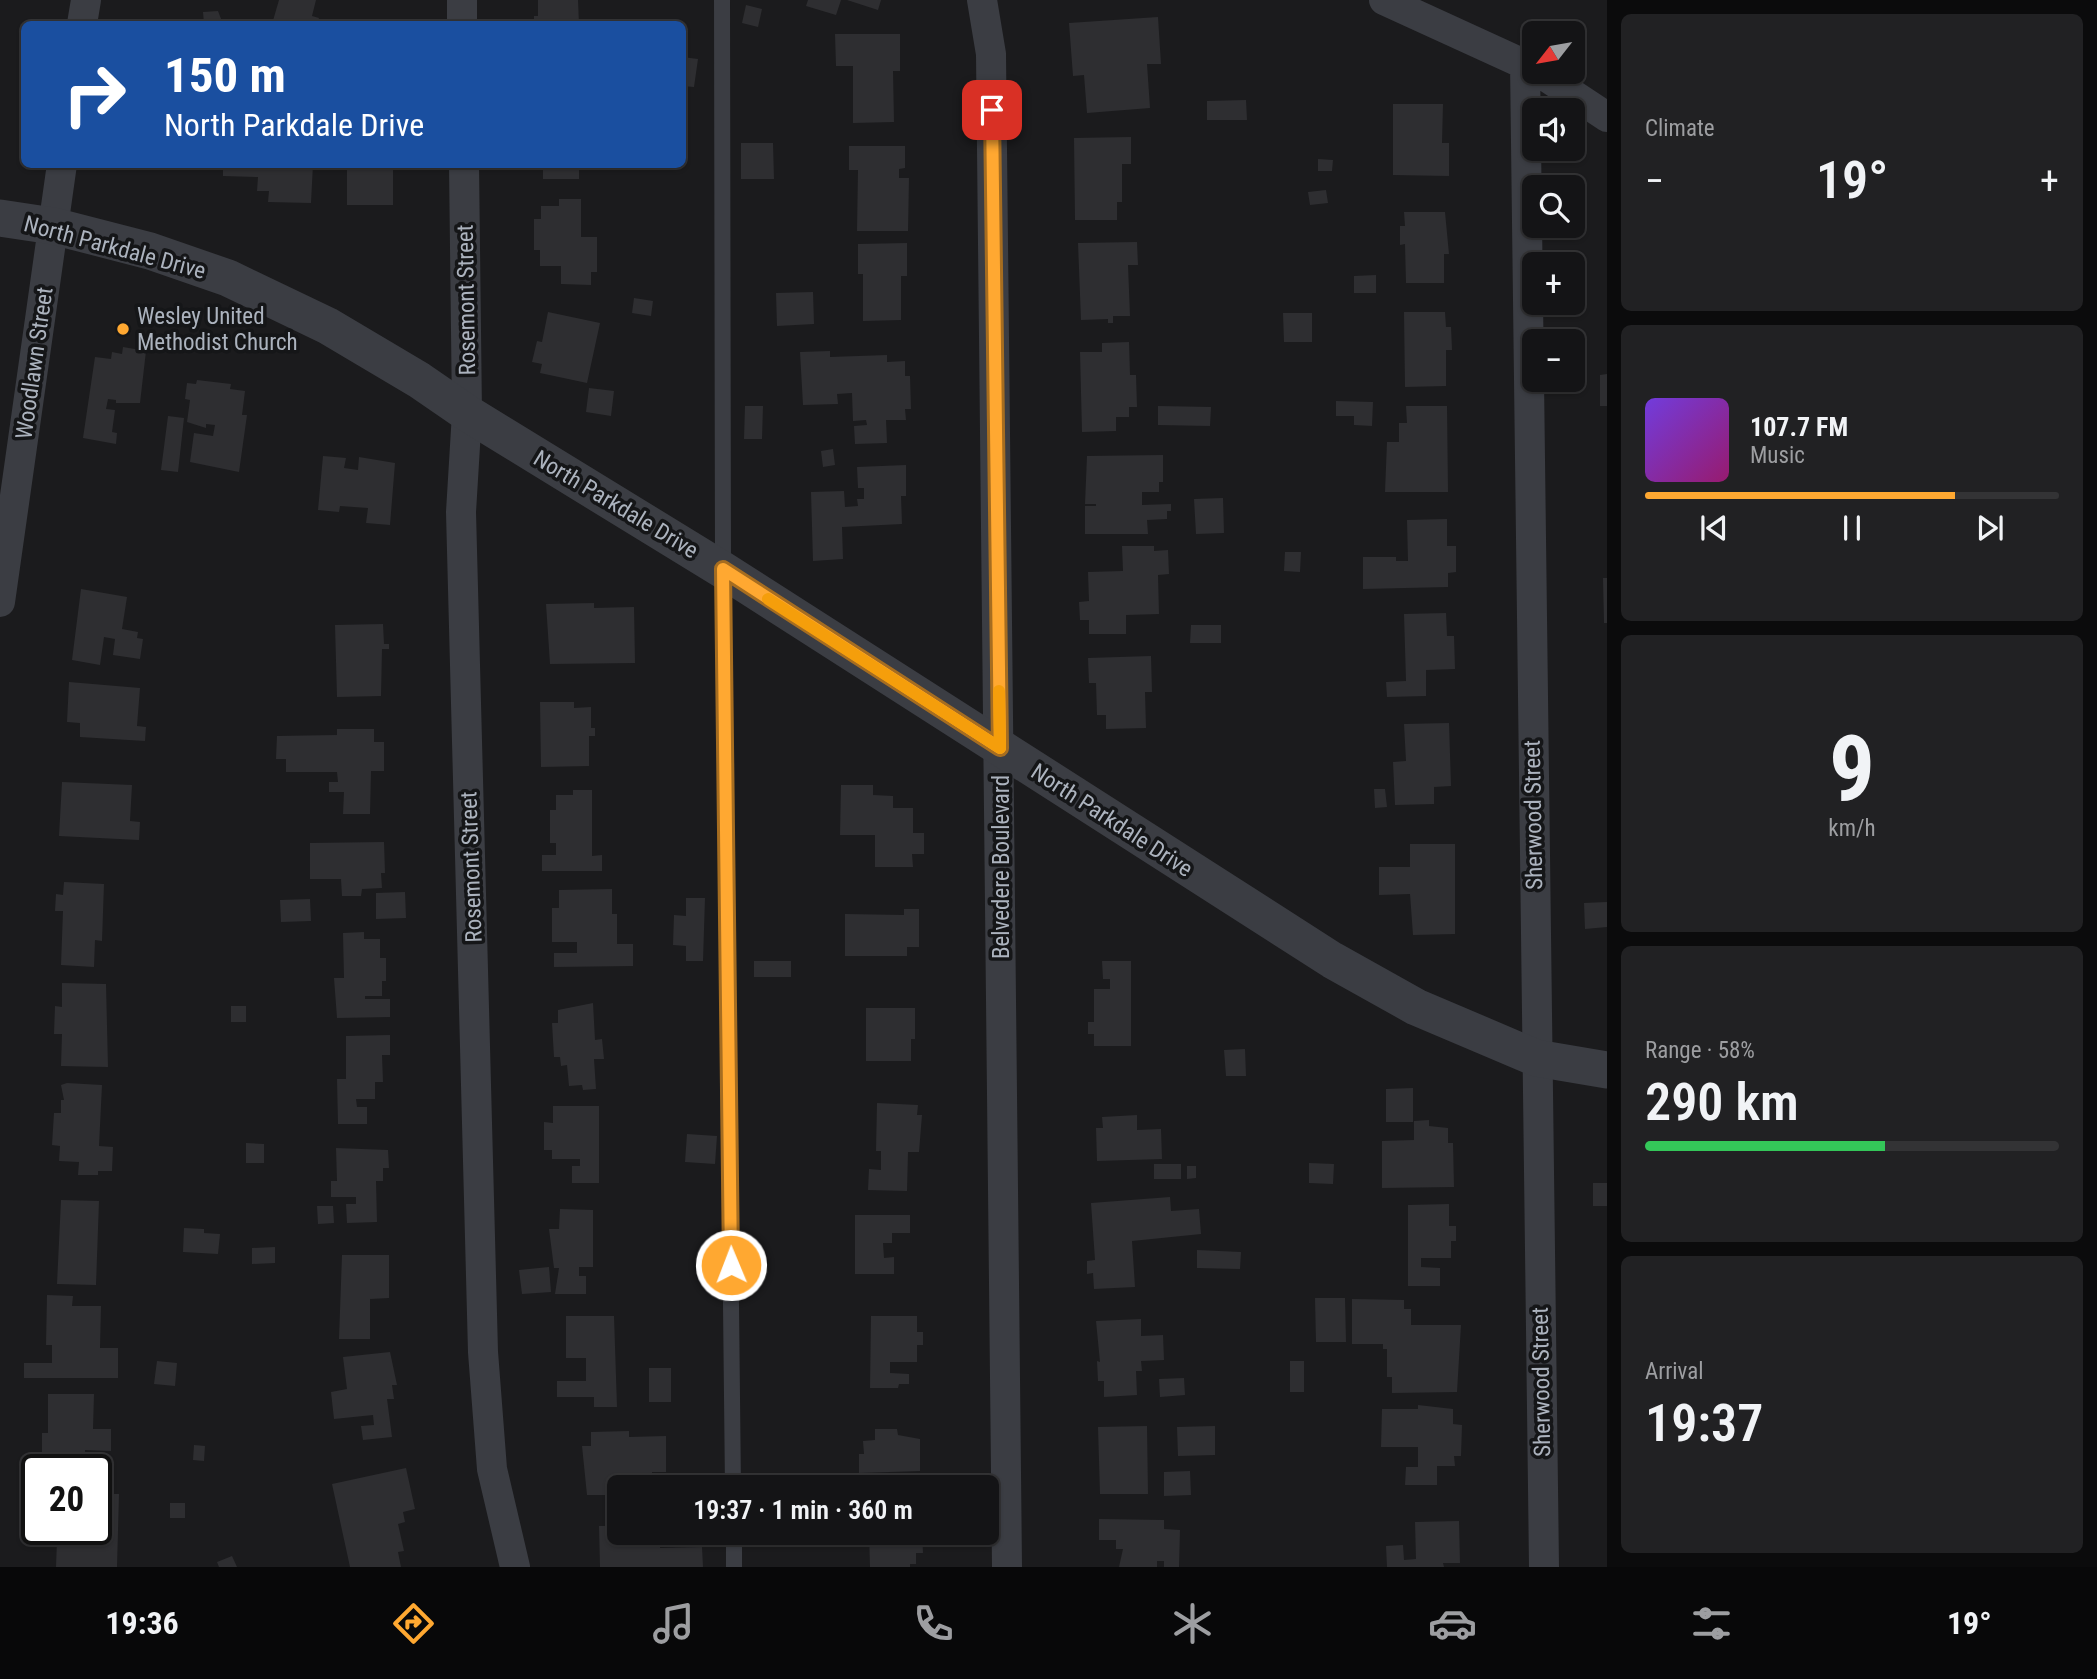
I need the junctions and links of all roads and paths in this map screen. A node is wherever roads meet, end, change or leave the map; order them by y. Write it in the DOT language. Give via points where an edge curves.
graph roads {
  1 [pos="86,0"];
  2 [pos="462,0"];
  3 [pos="722,0"];
  4 [pos="982,0"];
  5 [pos="1384,0"];
  6 [pos="82,21"];
  7 [pos="462,21"];
  8 [pos="1522,63"];
  9 [pos="1533,84"];
  10 [pos="1557,84"];
  11 [pos="1607,117"];
  12 [pos="61,168"];
  13 [pos="464,168"];
  14 [pos="0,218"];
  15 [pos="54,226"];
  16 [pos="467,413"];
  17 [pos="723,569"];
  18 [pos="0,602"];
  19 [pos="1000,748"];
  20 [pos="1536,1058"];
  21 [pos="1607,1070"];
  22 [pos="733,1475"];
  23 [pos="734,1545"];
  24 [pos="515,1567"];
  25 [pos="734,1567"];
  26 [pos="1007,1567"];
  27 [pos="1544,1567"];
  1 -- 6 [label="street"];
  2 -- 7 [label="street"];
  3 -- 17 [label="lane"];
  4 -- 19 [label="street, Belvedere Boulevard" via="991,54"];
  5 -- 8 [label="street"];
  9 -- 20 [label="street, Sherwood Street"];
  10 -- 11 [label="street"];
  12 -- 15 [label="street, Woodlawn Street"];
  13 -- 16 [label="street, Rosemont Street"];
  14 -- 15 [label="street, North Parkdale Drive"];
  15 -- 16 [label="street, North Parkdale Drive" via="150,251 228,278 328,327"];
  15 -- 18 [label="street, Woodlawn Street"];
  16 -- 17 [label="street, North Parkdale Drive"];
  16 -- 24 [label="street, Rosemont Street" via="461,512 482,1352 492,1469"];
  17 -- 19 [label="street, North Parkdale Drive"];
  17 -- 22 [label="lane"];
  19 -- 20 [label="street, North Parkdale Drive" via="1332,960 1416,1007"];
  19 -- 26 [label="street, Belvedere Boulevard"];
  20 -- 21 [label="street, North Parkdale Drive"];
  20 -- 27 [label="street, Sherwood Street"];
  23 -- 25 [label="lane"];
}
